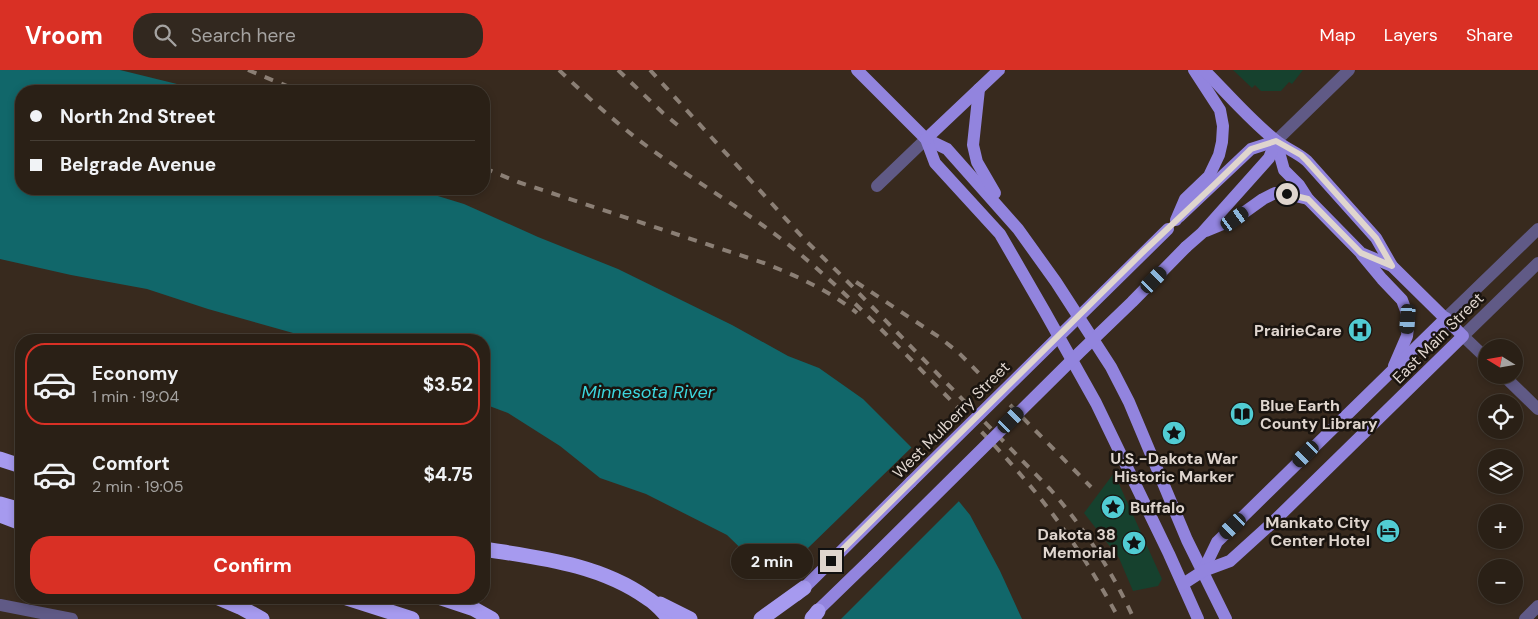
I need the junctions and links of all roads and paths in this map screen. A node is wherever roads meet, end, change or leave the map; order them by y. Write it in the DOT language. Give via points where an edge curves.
graph roads {
  1 [pos="856,70"];
  2 [pos="999,70"];
  3 [pos="1194,70"];
  4 [pos="1204,70"];
  5 [pos="1350,70"];
  6 [pos="979,89"];
  7 [pos="926,139"];
  8 [pos="1276,141"];
  9 [pos="876,186"];
  10 [pos="1308,199"];
  11 [pos="1172,225"];
  12 [pos="1018,229"];
  13 [pos="1538,229"];
  14 [pos="1202,233"];
  15 [pos="1361,253"];
  16 [pos="1538,263"];
  17 [pos="1392,266"];
  18 [pos="1446,318"];
  19 [pos="1463,336"];
  20 [pos="1478,350"];
  21 [pos="1390,373"];
  22 [pos="1512,384"];
  23 [pos="1538,409"];
  24 [pos="0,459"];
  25 [pos="15,463"];
  26 [pos="0,504"];
  27 [pos="15,508"];
  28 [pos="0,515"];
  29 [pos="15,521"];
  30 [pos="490,550"];
  31 [pos="1203,571"];
  32 [pos="1183,584"];
  33 [pos="804,588"];
  34 [pos="648,598"];
  35 [pos="233,604"];
  36 [pos="366,604"];
  37 [pos="459,604"];
  38 [pos="0,605"];
  39 [pos="1538,606"];
  40 [pos="813,616"];
  41 [pos="72,619"];
  42 [pos="262,619"];
  43 [pos="412,619"];
  44 [pos="492,619"];
  45 [pos="670,619"];
  46 [pos="690,619"];
  47 [pos="761,619"];
  48 [pos="773,619"];
  49 [pos="1198,619"];
  50 [pos="1226,619"];
  51 [pos="1525,619"];
  1 -- 7 [label="main road"];
  2 -- 6 [label="main road"];
  3 -- 11 [label="main road" via="1220,110 1222,142 1209,176 1185,199"];
  4 -- 8 [label="main road"];
  5 -- 8 [label="street"];
  6 -- 7 [label="main road"];
  6 -- 12 [label="main road" via="973,145 976,162"];
  7 -- 9 [label="street"];
  7 -- 12 [label="main road" via="947,149"];
  7 -- 32 [label="main road" via="935,163 1000,234 1009,249 1096,403"];
  8 -- 10 [label="main road" via="1284,170 1300,185"];
  8 -- 11 [label="main road, West Mulberry Street" via="1251,149"];
  8 -- 14 [label="main road" via="1269,158"];
  8 -- 17 [label="main road" via="1307,161 1376,238"];
  10 -- 14 [label="main road" via="1275,193 1235,219"];
  10 -- 15 [label="main road"];
  11 -- 33 [label="main road, West Mulberry Street, bridge"];
  12 -- 31 [label="main road" via="1111,367"];
  13 -- 18 [label="street, East Main Street"];
  14 -- 40 [label="main road, bridge"];
  15 -- 17 [label="main road"];
  15 -- 21 [label="main road" via="1402,300 1408,319 1407,336"];
  16 -- 19 [label="street, East Main Street"];
  17 -- 18 [label="main road"];
  18 -- 19 [label="main road"];
  18 -- 21 [label="main road, East Main Street"];
  19 -- 20 [label="street"];
  19 -- 31 [label="main road, East Main Street" via="1230,561"];
  21 -- 31 [label="main road, East Main Street" via="1216,542"];
  22 -- 23 [label="street"];
  24 -- 25 [label="highway"];
  26 -- 27 [label="highway"];
  28 -- 29 [label="highway"];
  30 -- 34 [label="highway" via="586,568"];
  31 -- 32 [label="main road, East Main Street"];
  31 -- 50 [label="main road"];
  32 -- 49 [label="main road"];
  33 -- 47 [label="highway"];
  33 -- 48 [label="main road, West Mulberry Street"];
  34 -- 45 [label="highway"];
  34 -- 46 [label="highway"];
  35 -- 42 [label="highway"];
  36 -- 43 [label="highway"];
  37 -- 44 [label="highway"];
  38 -- 41 [label="street"];
  39 -- 51 [label="street"];
}
